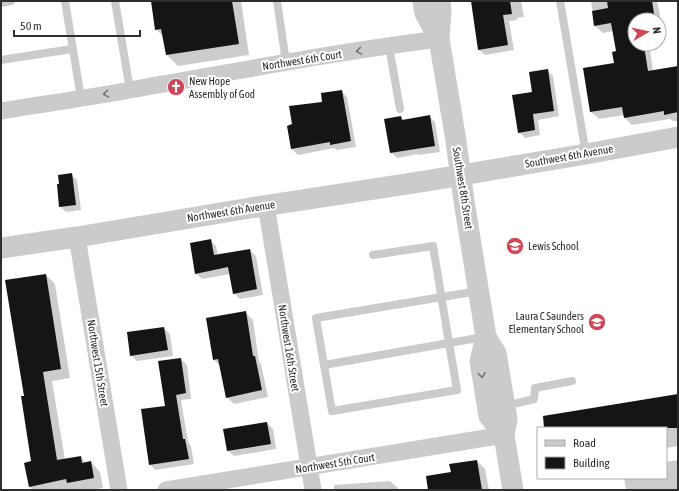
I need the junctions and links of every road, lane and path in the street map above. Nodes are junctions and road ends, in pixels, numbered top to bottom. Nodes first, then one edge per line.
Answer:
1 (11, 1) edge
2 (64, 1) edge
3 (115, 1) edge
4 (277, 1) edge
5 (423, 1) edge
6 (440, 1) edge
7 (560, 1) edge
8 (1, 3) edge
9 (439, 39) junction
10 (389, 46) junction
11 (72, 48) junction
12 (1, 60) edge
13 (286, 62) junction
14 (130, 90) junction
15 (81, 98) junction
16 (400, 108) dead end
17 (1, 111) edge
18 (678, 137) edge
19 (586, 154) junction
20 (460, 174) junction
21 (266, 205) junction
22 (77, 237) junction
23 (1, 248) edge
24 (373, 255) dead end
25 (479, 291) junction
26 (441, 297) junction
27 (486, 337) junction
28 (449, 343) junction
29 (324, 365) junction
30 (572, 381) dead end
31 (504, 406) junction
32 (504, 435) junction
33 (309, 467) junction
34 (119, 490) edge
35 (166, 490) edge
36 (313, 490) edge
37 (513, 490) edge

1 - 8 lane
2 - 11 lane
3 - 14 lane
4 - 13 lane
5 - 9 street, Southwest 8th Street
6 - 9 street, Southwest 8th Street
7 - 19 lane
9 - 10 street, Northwest 6th Court
9 - 20 street, Southwest 8th Street
10 -> 13 street, Northwest 6th Court
10 - 16 lane
11 - 12 lane
11 - 15 lane
13 - 14 street, Northwest 6th Court
14 -> 15 street, Northwest 6th Court
15 - 17 street, Northwest 6th Court
18 - 19 street, Southwest 6th Avenue
19 - 20 street, Southwest 6th Avenue
20 - 21 street, Northwest 6th Avenue
20 - 25 street, Southwest 8th Street
21 - 22 street, Northwest 6th Avenue
21 - 33 street, Northwest 16th Street
22 - 23 street, Northwest 6th Avenue
22 - 34 street, Northwest 15th Street
24 - 26 lane
25 - 26 lane
25 - 27 street, Southwest 8th Street
26 - 28 lane
26 - 29 lane
27 - 28 lane
27 - 31 street, Southwest 8th Street
27 -> 32 street, Southwest 8th Street
28 - 29 lane
28 - 29 lane
30 - 31 lane
31 - 32 street, Southwest 8th Street
32 - 33 street, Northwest 5th Court
32 - 37 street, Southwest 8th Street
33 - 35 street, Northwest 5th Court
33 - 36 street, Northwest 16th Street

